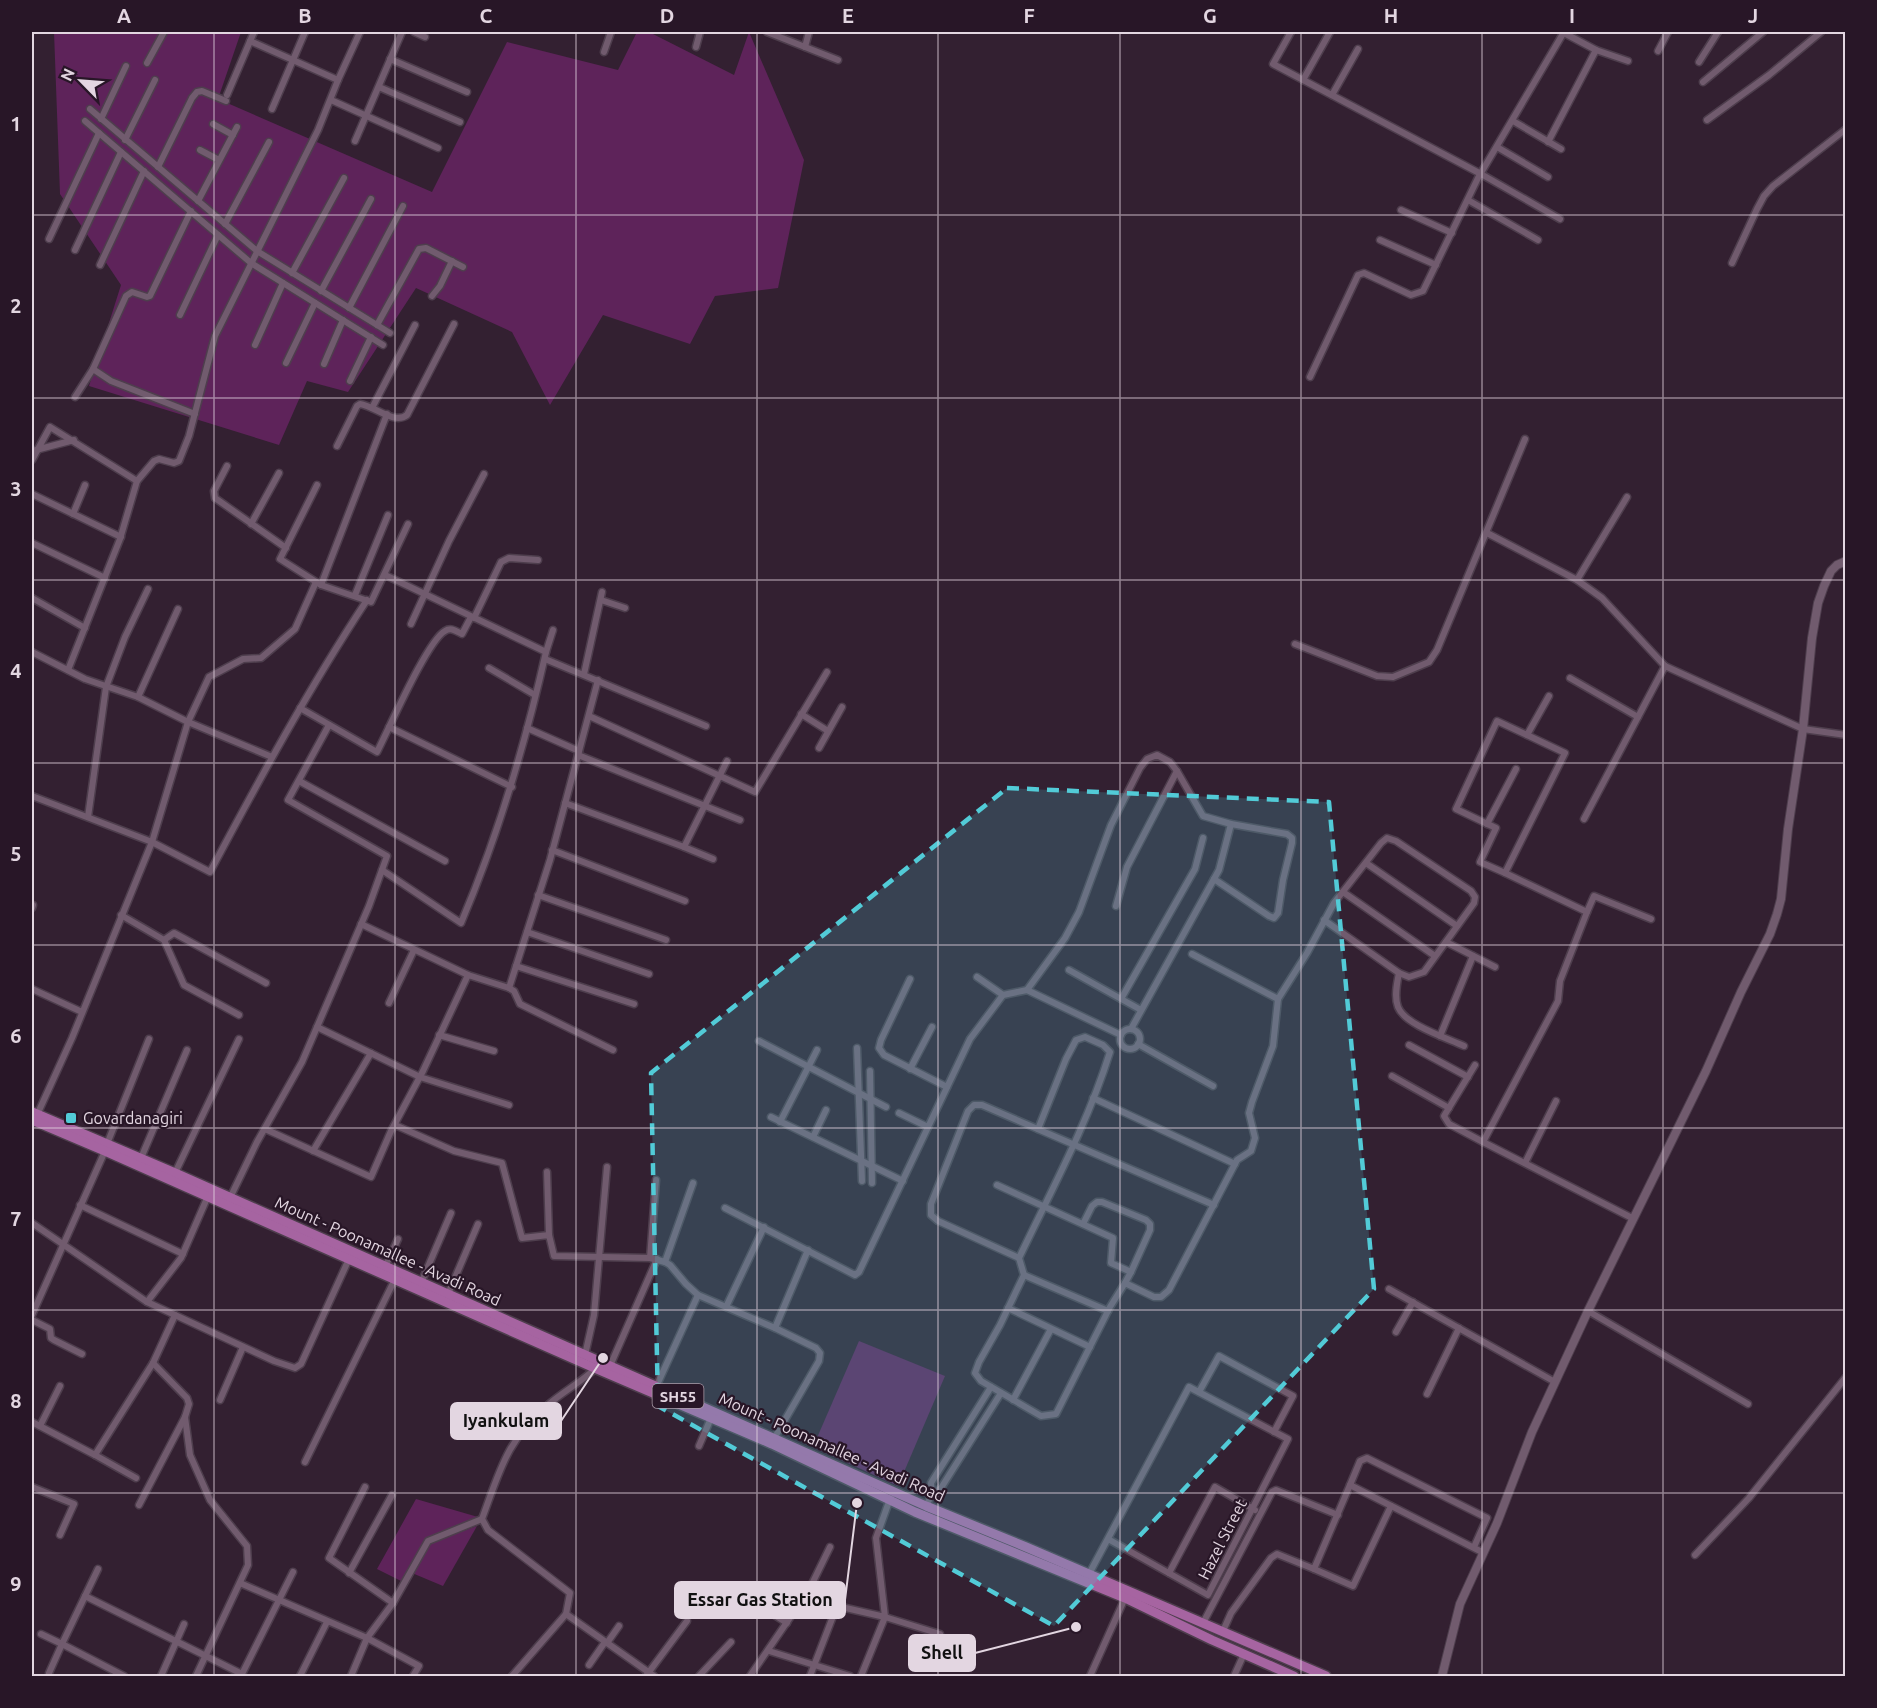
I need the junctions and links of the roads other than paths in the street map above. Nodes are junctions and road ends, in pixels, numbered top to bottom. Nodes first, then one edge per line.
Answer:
1 (164, 32) edge
2 (306, 32) edge
3 (360, 32) edge
4 (402, 32) edge
5 (414, 32) edge
6 (611, 32) edge
7 (700, 32) edge
8 (767, 32) edge
9 (809, 32) edge
10 (1291, 32) edge
11 (1330, 32) edge
12 (1564, 32) edge
13 (1668, 32) edge
14 (1718, 32) edge
15 (1763, 32) edge
16 (1821, 32) edge
17 (251, 35) edge
18 (425, 37) dead end
19 (696, 46) dead end
20 (805, 46) junction
21 (1358, 49) dead end
22 (1596, 50) junction
23 (1658, 51) dead end
24 (604, 52) dead end
25 (390, 59) junction
26 (837, 60) dead end
27 (294, 61) junction
28 (1628, 61) dead end
29 (1699, 62) dead end
30 (147, 63) dead end
31 (126, 66) dead end
32 (155, 80) dead end
33 (338, 80) junction
34 (1303, 80) junction
35 (1703, 82) dead end
36 (379, 87) junction
37 (467, 92) dead end
38 (1332, 95) junction
39 (331, 100) junction
40 (272, 109) dead end
41 (90, 110) dead end
42 (366, 116) junction
43 (101, 119) junction
44 (1707, 120) dead end
45 (85, 121) dead end
46 (1513, 121) junction
47 (460, 122) dead end
48 (213, 124) dead end
49 (237, 127) dead end
50 (1845, 129) edge
51 (99, 133) junction
52 (233, 135) junction
53 (125, 140) junction
54 (355, 141) dead end
55 (269, 142) dead end
56 (1548, 142) junction
57 (1497, 147) junction
58 (438, 148) dead end
59 (1562, 149) dead end
60 (200, 150) dead end
61 (121, 152) junction
62 (219, 160) junction
63 (158, 167) junction
64 (144, 171) junction
65 (1481, 174) junction
66 (1548, 177) dead end
67 (344, 178) dead end
68 (370, 199) dead end
69 (1468, 200) junction
70 (198, 201) junction
71 (403, 206) dead end
72 (207, 208) junction
73 (1401, 210) dead end
74 (191, 211) junction
75 (1560, 219) dead end
76 (201, 220) junction
77 (225, 224) junction
78 (1452, 233) junction
79 (218, 235) junction
80 (50, 239) dead end
81 (1380, 240) dead end
82 (1538, 240) dead end
83 (75, 250) dead end
84 (257, 251) junction
85 (452, 261) junction
86 (251, 263) junction
87 (1732, 264) dead end
88 (100, 265) dead end
89 (1436, 265) junction
90 (463, 267) dead end
91 (292, 273) junction
92 (283, 283) junction
93 (321, 291) junction
94 (432, 296) dead end
95 (315, 303) junction
96 (349, 308) junction
97 (180, 315) dead end
98 (343, 320) junction
99 (454, 324) dead end
100 (377, 325) junction
101 (415, 325) dead end
102 (390, 333) dead end
103 (370, 337) junction
104 (255, 345) dead end
105 (383, 345) dead end
106 (286, 363) dead end
107 (324, 364) dead end
108 (93, 369) junction
109 (1310, 377) dead end
110 (350, 381) dead end
111 (170, 395) dead end
112 (75, 397) dead end
113 (168, 404) junction
114 (372, 408) junction
115 (195, 414) junction
116 (387, 414) junction
117 (74, 440) junction
118 (1525, 440) dead end
119 (337, 446) dead end
120 (36, 450) junction
121 (32, 460) edge
122 (227, 466) dead end
123 (279, 473) dead end
124 (484, 474) dead end
125 (137, 481) junction
126 (317, 484) dead end
127 (86, 485) dead end
128 (32, 494) edge
129 (1627, 497) dead end
130 (73, 514) junction
131 (388, 515) dead end
132 (251, 524) junction
133 (408, 524) dead end
134 (1487, 533) junction
135 (121, 537) junction
136 (32, 543) edge
137 (286, 548) junction
138 (538, 560) dead end
139 (1845, 561) edge
140 (385, 574) junction
141 (105, 578) junction
142 (1577, 580) junction
143 (318, 583) junction
144 (148, 589) dead end
145 (602, 592) dead end
146 (355, 595) junction
147 (425, 595) junction
148 (32, 598) edge
149 (367, 600) junction
150 (601, 600) junction
151 (625, 608) dead end
152 (178, 609) dead end
153 (473, 617) junction
154 (411, 624) dead end
155 (85, 628) junction
156 (553, 630) dead end
157 (1295, 644) dead end
158 (32, 652) edge
159 (545, 656) junction
160 (1665, 666) junction
161 (489, 668) dead end
162 (68, 670) junction
163 (827, 672) dead end
164 (584, 675) junction
165 (1570, 678) dead end
166 (598, 680) junction
167 (106, 687) junction
168 (536, 695) junction
169 (1549, 696) dead end
170 (138, 697) junction
171 (842, 707) dead end
172 (300, 708) junction
173 (801, 714) junction
174 (589, 716) junction
175 (1638, 717) junction
176 (188, 722) junction
177 (329, 724) junction
178 (706, 726) dead end
179 (389, 727) junction
180 (527, 728) junction
181 (1803, 729) junction
182 (828, 731) junction
183 (1527, 735) junction
184 (1845, 735) edge
185 (819, 748) dead end
186 (579, 753) junction
187 (272, 757) junction
188 (727, 761) dead end
189 (1516, 769) dead end
190 (1177, 771) junction
191 (720, 774) junction
192 (299, 781) junction
193 (512, 786) junction
194 (32, 796) edge
195 (565, 803) junction
196 (706, 805) junction
197 (88, 817) junction
198 (1584, 819) dead end
199 (740, 820) dead end
200 (1231, 824) junction
201 (1487, 824) junction
202 (1203, 838) dead end
203 (152, 842) junction
204 (684, 846) junction
205 (552, 850) junction
206 (713, 860) dead end
207 (446, 861) dead end
208 (1366, 863) junction
209 (382, 870) junction
210 (1505, 873) junction
211 (1214, 879) junction
212 (1343, 892) junction
213 (538, 895) junction
214 (685, 901) dead end
215 (1116, 906) dead end
216 (1587, 912) junction
217 (121, 915) junction
218 (1651, 919) dead end
219 (1324, 920) junction
220 (361, 924) junction
221 (1457, 927) junction
222 (527, 932) junction
223 (164, 940) junction
224 (666, 940) dead end
225 (1446, 942) junction
226 (414, 950) junction
227 (1192, 954) dead end
228 (1435, 956) junction
229 (1473, 956) junction
230 (516, 966) junction
231 (1495, 967) dead end
232 (1069, 970) dead end
233 (1399, 973) junction
234 (649, 974) dead end
235 (468, 975) junction
236 (977, 977) dead end
237 (910, 979) dead end
238 (266, 983) dead end
239 (509, 988) junction
240 (32, 990) edge
241 (1027, 990) junction
242 (1003, 995) junction
243 (1121, 999) junction
244 (1278, 999) junction
245 (389, 1003) dead end
246 (634, 1004) dead end
247 (1141, 1010) junction
248 (82, 1012) junction
249 (239, 1015) dead end
250 (317, 1027) junction
251 (932, 1027) dead end
252 (1131, 1029) junction
253 (439, 1035) junction
254 (1121, 1035) junction
255 (1440, 1036) junction
256 (149, 1039) dead end
257 (239, 1039) dead end
258 (759, 1041) dead end
259 (1138, 1044) junction
260 (1409, 1045) dead end
261 (1464, 1046) dead end
262 (857, 1048) dead end
263 (187, 1050) dead end
264 (613, 1050) dead end
265 (817, 1050) dead end
266 (494, 1051) dead end
267 (371, 1053) junction
268 (1475, 1065) dead end
269 (808, 1067) junction
270 (910, 1069) junction
271 (870, 1071) dead end
272 (1392, 1076) dead end
273 (420, 1077) junction
274 (1468, 1077) junction
275 (1213, 1086) dead end
276 (947, 1087) junction
277 (858, 1092) junction
278 (1093, 1098) junction
279 (871, 1099) junction
280 (1556, 1101) dead end
281 (509, 1105) dead end
282 (886, 1107) dead end
283 (1449, 1108) junction
284 (826, 1110) dead end
285 (899, 1113) dead end
286 (34, 1117) edge
287 (771, 1117) dead end
288 (780, 1122) junction
289 (395, 1125) junction
290 (928, 1127) junction
291 (265, 1129) junction
292 (1038, 1129) junction
293 (813, 1137) junction
294 (1483, 1142) junction
295 (1074, 1144) junction
296 (106, 1147) junction
297 (314, 1151) junction
298 (141, 1158) junction
299 (861, 1161) junction
300 (1525, 1163) junction
301 (1235, 1164) junction
302 (872, 1166) junction
303 (607, 1167) dead end
304 (547, 1172) dead end
305 (175, 1173) junction
306 (657, 1180) dead end
307 (862, 1181) dead end
308 (903, 1181) junction
309 (693, 1183) dead end
310 (872, 1183) dead end
311 (997, 1185) dead end
312 (208, 1196) junction
313 (228, 1201) junction
314 (81, 1205) junction
315 (1214, 1205) junction
316 (1044, 1207) junction
317 (725, 1208) dead end
318 (451, 1213) dead end
319 (1632, 1218) junction
320 (32, 1223) edge
321 (478, 1224) dead end
322 (1083, 1224) junction
323 (764, 1227) junction
324 (549, 1235) junction
325 (398, 1239) dead end
326 (63, 1245) junction
327 (808, 1250) junction
328 (183, 1254) junction
329 (601, 1256) junction
330 (654, 1258) junction
331 (1019, 1258) junction
332 (349, 1259) junction
333 (665, 1262) junction
334 (385, 1267) junction
335 (1131, 1272) junction
336 (1024, 1275) junction
337 (395, 1279) junction
338 (421, 1283) junction
339 (1125, 1283) junction
340 (1389, 1289) dead end
341 (448, 1294) junction
342 (698, 1295) junction
343 (147, 1302) junction
344 (1413, 1302) junction
345 (726, 1307) junction
346 (1008, 1308) junction
347 (1108, 1311) junction
348 (1588, 1311) junction
349 (32, 1315) edge
350 (174, 1315) junction
351 (32, 1320) edge
352 (775, 1328) junction
353 (1460, 1328) junction
354 (1052, 1329) junction
355 (1396, 1332) dead end
356 (243, 1347) junction
357 (1089, 1347) junction
358 (82, 1354) dead end
359 (585, 1355) junction
360 (153, 1363) junction
361 (598, 1365) junction
362 (610, 1366) junction
363 (1845, 1377) edge
364 (1555, 1382) junction
365 (60, 1386) dead end
366 (656, 1387) junction
367 (991, 1387) junction
368 (1199, 1392) junction
369 (1001, 1393) junction
370 (1427, 1394) dead end
371 (220, 1400) dead end
372 (1013, 1400) junction
373 (1748, 1404) dead end
374 (186, 1417) junction
375 (711, 1418) junction
376 (32, 1422) edge
377 (40, 1426) junction
378 (1274, 1432) junction
379 (775, 1437) junction
380 (699, 1446) dead end
381 (95, 1455) junction
382 (305, 1462) dead end
383 (136, 1478) dead end
384 (1350, 1485) junction
385 (32, 1487) edge
386 (365, 1487) dead end
387 (933, 1494) junction
388 (392, 1495) dead end
389 (891, 1495) junction
390 (140, 1505) dead end
391 (926, 1506) junction
392 (1391, 1506) junction
393 (1254, 1509) junction
394 (1338, 1515) junction
395 (1487, 1518) junction
396 (482, 1519) junction
397 (1497, 1523) junction
398 (60, 1534) dead end
399 (1108, 1539) junction
400 (830, 1546) dead end
401 (1474, 1547) junction
402 (1482, 1552) junction
403 (1695, 1555) dead end
404 (98, 1569) dead end
405 (1314, 1569) junction
406 (293, 1572) dead end
407 (349, 1573) junction
408 (1169, 1573) junction
409 (1089, 1574) junction
410 (240, 1583) junction
411 (809, 1590) junction
412 (85, 1596) junction
413 (1125, 1598) junction
414 (278, 1600) junction
415 (754, 1602) dead end
416 (393, 1603) junction
417 (837, 1606) junction
418 (566, 1614) junction
419 (885, 1617) junction
420 (687, 1621) dead end
421 (327, 1622) junction
422 (787, 1623) junction
423 (1203, 1623) junction
424 (184, 1624) dead end
425 (619, 1626) dead end
426 (1223, 1631) junction
427 (41, 1634) dead end
428 (940, 1634) dead end
429 (367, 1638) junction
430 (176, 1642) junction
431 (606, 1642) junction
432 (731, 1642) dead end
433 (62, 1644) junction
434 (769, 1651) junction
435 (1245, 1654) junction
436 (205, 1656) junction
437 (589, 1665) dead end
438 (815, 1665) junction
439 (49, 1674) dead end
440 (241, 1675) edge
441 (650, 1675) edge
442 (123, 1677) edge
443 (161, 1677) edge
444 (196, 1677) edge
445 (300, 1677) edge
446 (351, 1677) edge
447 (414, 1677) edge
448 (512, 1677) edge
449 (699, 1677) edge
450 (750, 1677) edge
451 (810, 1677) edge
452 (850, 1677) edge
453 (861, 1677) edge
454 (1090, 1677) edge
455 (1234, 1677) edge
456 (1294, 1677) edge
457 (1326, 1677) edge
458 (1442, 1677) edge

1 - 30 street
2 - 27 street
3 - 33 street
4 - 25 street
5 - 18 street
6 - 24 street
7 - 19 street
8 - 20 street
9 - 20 street
10 - 34 street
11 - 34 street
12 - 22 street
12 - 46 street
13 - 23 street
14 - 29 street
15 - 35 street
16 - 44 street
17 - 27 street
17 - 63 street
20 - 26 street
21 - 38 street
22 - 28 street
22 - 56 street
25 - 36 street
25 - 37 street
27 - 33 street
27 - 40 street
31 - 43 street
32 - 53 street
33 - 39 street
34 - 38 street
36 - 42 street
36 - 47 street
38 - 65 street
39 - 42 street
39 - 84 street
41 - 43 street
42 - 54 street
42 - 58 street
43 - 53 street
45 - 51 street
46 - 56 street
46 - 57 street
48 - 52 street
49 - 52 street
50 - 87 street
51 - 61 street
51 - 80 street
52 - 62 street
53 - 63 street
55 - 77 street
56 - 59 street
57 - 65 street
57 - 66 street
60 - 62 street
61 - 64 street
61 - 83 street
62 - 70 street
63 - 70 street
64 - 74 street
64 - 88 street
65 - 69 street
65 - 75 street
67 - 91 street
68 - 93 street
69 - 78 street
69 - 82 street
70 - 72 street
71 - 96 street
72 - 76 street
72 - 77 street
73 - 78 street
74 - 76 street
74 - 108 street
76 - 79 street
77 - 84 street
78 - 89 street
79 - 86 street
79 - 97 street
81 - 89 street
84 - 86 street
84 - 91 street
85 - 90 street
85 - 94 street
85 - 100 street
86 - 92 street
86 - 115 street
89 - 109 street
91 - 93 street
92 - 95 street
92 - 104 street
93 - 96 street
95 - 98 street
95 - 106 street
96 - 100 street
98 - 103 street
98 - 107 street
99 - 116 street
100 - 102 street
101 - 114 street
103 - 105 street
103 - 110 street
108 - 112 street
108 - 113 street
111 - 113 street
113 - 115 street
114 - 116 street
114 - 119 street
115 - 125 street
116 - 143 street
117 - 120 street
117 - 120 street
117 - 125 street
118 - 134 street
120 - 121 street
122 - 132 street
123 - 132 street
124 - 147 street
125 - 135 street
126 - 137 street
127 - 130 street
128 - 130 street
129 - 142 street
130 - 135 street
131 - 146 street
132 - 137 street
133 - 140 street
134 - 142 street
134 - 157 street
135 - 141 street
136 - 141 street
137 - 143 street
138 - 153 street
139 - 181 street
140 - 147 street
140 - 149 street
141 - 155 street
142 - 160 street
143 - 146 street
143 - 176 street
144 - 167 street
145 - 150 street
146 - 149 street
147 - 153 street
147 - 154 street
148 - 155 street
149 - 172 street
150 - 151 street
150 - 164 street
152 - 170 street
153 - 159 street
153 - 179 street
155 - 162 street
156 - 159 street
158 - 162 street
159 - 164 street
159 - 168 street
160 - 175 street
160 - 181 street
161 - 168 street
162 - 167 street
163 - 173 street
164 - 166 street
165 - 175 street
166 - 174 street
166 - 178 street
167 - 170 street
167 - 197 street
168 - 180 street
169 - 183 street
170 - 176 street
171 - 182 street
172 - 177 street
172 - 187 street
173 - 182 street
173 - 191 street
174 - 186 street
174 - 191 street
175 - 198 street
176 - 187 street
176 - 203 street
177 - 179 street
177 - 192 street
179 - 193 street
180 - 186 street
180 - 193 street
181 - 184 street
181 - 319 street
182 - 185 street
183 - 201 street
183 - 210 street
186 - 195 street
186 - 196 street
187 - 203 street
188 - 191 street
189 - 201 street
190 - 200 street
190 - 215 street
190 - 241 street
191 - 196 street
192 - 207 street
192 - 209 street
193 - 209 street
194 - 197 street
195 - 204 street
195 - 205 street
196 - 199 street
196 - 204 street
197 - 203 street
200 - 211 street
200 - 211 street
201 - 210 street
202 - 243 street
203 - 217 street
204 - 206 street
205 - 213 street
205 - 214 street
208 - 212 street
208 - 221 street
208 - 221 street
209 - 220 street
210 - 216 street
211 - 247 street
212 - 219 street
212 - 228 street
213 - 222 street
213 - 224 street
216 - 218 street
216 - 294 street
217 - 223 street
217 - 248 street
219 - 233 street
219 - 244 street
220 - 226 street
220 - 250 street
221 - 225 street
222 - 230 street
222 - 234 street
223 - 238 street
223 - 249 street
225 - 228 street
225 - 229 street
226 - 235 street
226 - 245 street
227 - 244 street
228 - 233 street
229 - 231 street
229 - 255 street
230 - 239 street
230 - 246 street
232 - 243 street
233 - 255 street
235 - 239 street
235 - 253 street
236 - 242 street
237 - 270 street
239 - 264 street
240 - 248 street
241 - 242 street
241 - 254 street
242 - 276 street
243 - 247 street
244 - 301 street
247 - 252 street
248 - 286 street
250 - 267 street
250 - 291 street
251 - 270 street
252 - 254 street
252 - 259 street
253 - 266 street
253 - 273 street
254 - 259 street
255 - 261 street
256 - 296 street
257 - 305 street
258 - 269 street
259 - 275 street
260 - 274 street
262 - 277 street
263 - 298 street
265 - 269 street
267 - 273 street
267 - 297 street
268 - 274 street
269 - 277 street
269 - 288 street
270 - 276 street
271 - 279 street
272 - 283 street
273 - 281 street
273 - 289 street
274 - 283 street
276 - 290 street
277 - 279 street
277 - 299 street
278 - 292 street
278 - 295 street
278 - 301 street
279 - 282 street
279 - 302 street
280 - 300 street
283 - 294 street
284 - 293 street
285 - 290 street
286 - 296 main road, Mount - Poonamallee - Avadi Road / SH55
287 - 288 street
288 - 293 street
289 - 297 street
289 - 324 street
290 - 308 street
291 - 297 street
291 - 313 street
292 - 295 street
292 - 331 street
293 - 299 street
294 - 300 street
295 - 315 street
295 - 316 street
296 - 298 main road, Mount - Poonamallee - Avadi Road / SH55
296 - 312 main road, Mount - Poonamallee - Avadi Road / SH55
296 - 314 street
298 - 305 main road, Mount - Poonamallee - Avadi Road / SH55
299 - 302 street
299 - 307 street
300 - 319 street
301 - 315 street
302 - 308 street
302 - 310 street
303 - 329 street
304 - 324 street
305 - 313 main road, Mount - Poonamallee - Avadi Road / SH55
306 - 330 street
308 - 327 street
309 - 333 street
311 - 316 street
312 - 313 main road, Mount - Poonamallee - Avadi Road / SH55
312 - 328 street
313 - 332 main road, Mount - Poonamallee - Avadi Road / SH55
313 - 334 main road, Mount - Poonamallee - Avadi Road / SH55
314 - 326 street
314 - 328 street
315 - 339 street
316 - 322 street
316 - 331 street
317 - 323 street
318 - 338 street
319 - 348 street
320 - 326 street
321 - 341 street
322 - 335 street
322 - 335 street
323 - 327 street
323 - 345 street
324 - 329 street
325 - 334 street
326 - 343 street
326 - 349 street
327 - 352 street
328 - 343 street
329 - 330 street
329 - 359 street
330 - 333 street
330 - 362 street
331 - 336 street
332 - 337 main road, Mount - Poonamallee - Avadi Road / SH55
332 - 356 street
333 - 342 street
334 - 338 main road, Mount - Poonamallee - Avadi Road / SH55
335 - 339 street
336 - 346 street
336 - 347 street
337 - 361 main road, Mount - Poonamallee - Avadi Road / SH55
337 - 382 street
338 - 341 main road, Mount - Poonamallee - Avadi Road / SH55
339 - 347 street
340 - 344 street
341 - 359 main road, Mount - Poonamallee - Avadi Road / SH55
342 - 345 street
342 - 366 street
343 - 350 street
344 - 353 street
344 - 355 street
345 - 352 street
346 - 354 street
346 - 367 street
347 - 357 street
348 - 364 street
348 - 373 street
350 - 356 street
350 - 360 street
351 - 358 street
352 - 379 street
353 - 364 street
353 - 370 street
354 - 357 street
354 - 372 street
356 - 371 street
357 - 372 street
359 - 361 main road, Mount - Poonamallee - Avadi Road / SH55
360 - 374 street
360 - 381 street
361 - 362 main road, Mount - Poonamallee - Avadi Road / SH55
361 - 375 main road, Mount - Poonamallee - Avadi Road / SH55
361 - 396 street
362 - 366 main road, Mount - Poonamallee - Avadi Road / SH55
363 - 403 street
364 - 397 street
365 - 377 street
366 - 379 main road, Mount - Poonamallee - Avadi Road / SH55
367 - 369 street
367 - 387 street
368 - 378 street
368 - 378 street
368 - 399 street
369 - 372 street
369 - 387 street
374 - 390 street
374 - 410 street
375 - 380 street
375 - 389 main road, Mount - Poonamallee - Avadi Road / SH55
376 - 377 street
377 - 381 street
378 - 393 street, Hazel Street
379 - 389 main road, Mount - Poonamallee - Avadi Road / SH55
381 - 383 street
384 - 392 street
384 - 394 street
384 - 395 street
385 - 398 street
386 - 407 street
387 - 391 street
388 - 407 street
389 - 391 main road, Mount - Poonamallee - Avadi Road / SH55
389 - 413 main road, Mount - Poonamallee - Avadi Road / SH55
389 - 419 street
391 - 409 main road, Mount - Poonamallee - Avadi Road / SH55
392 - 401 street
392 - 405 street
393 - 408 street
393 - 408 street, Hazel Street
394 - 405 street
394 - 423 street
395 - 397 street
395 - 401 street
396 - 416 street
396 - 418 street
397 - 402 street
399 - 408 street, Hazel Street
399 - 409 street
400 - 411 street
401 - 402 street
402 - 458 street
404 - 412 street
405 - 426 street
406 - 414 street
407 - 416 street
409 - 423 main road, Mount - Poonamallee - Avadi Road / SH55
410 - 414 street
410 - 436 street
411 - 417 street
411 - 422 street
412 - 430 street
412 - 433 street
413 - 435 main road, Mount - Poonamallee - Avadi Road / SH55
413 - 454 street
414 - 421 street
414 - 440 street
415 - 422 street
416 - 429 street
417 - 419 street
417 - 438 street
418 - 431 street
418 - 448 street
419 - 428 street
419 - 453 street
420 - 441 street
421 - 429 street
421 - 445 street
422 - 434 street
423 - 426 main road, Mount - Poonamallee - Avadi Road / SH55
424 - 430 street
425 - 431 street
426 - 457 main road, Mount - Poonamallee - Avadi Road / SH55
427 - 433 street
429 - 446 street
429 - 447 street
430 - 436 street
430 - 443 street
431 - 437 street
431 - 441 street
432 - 449 street
433 - 439 street
433 - 442 street
434 - 438 street
434 - 450 street
435 - 455 street
435 - 456 main road, Mount - Poonamallee - Avadi Road / SH55
436 - 440 street
436 - 444 street
438 - 451 street
438 - 452 street

